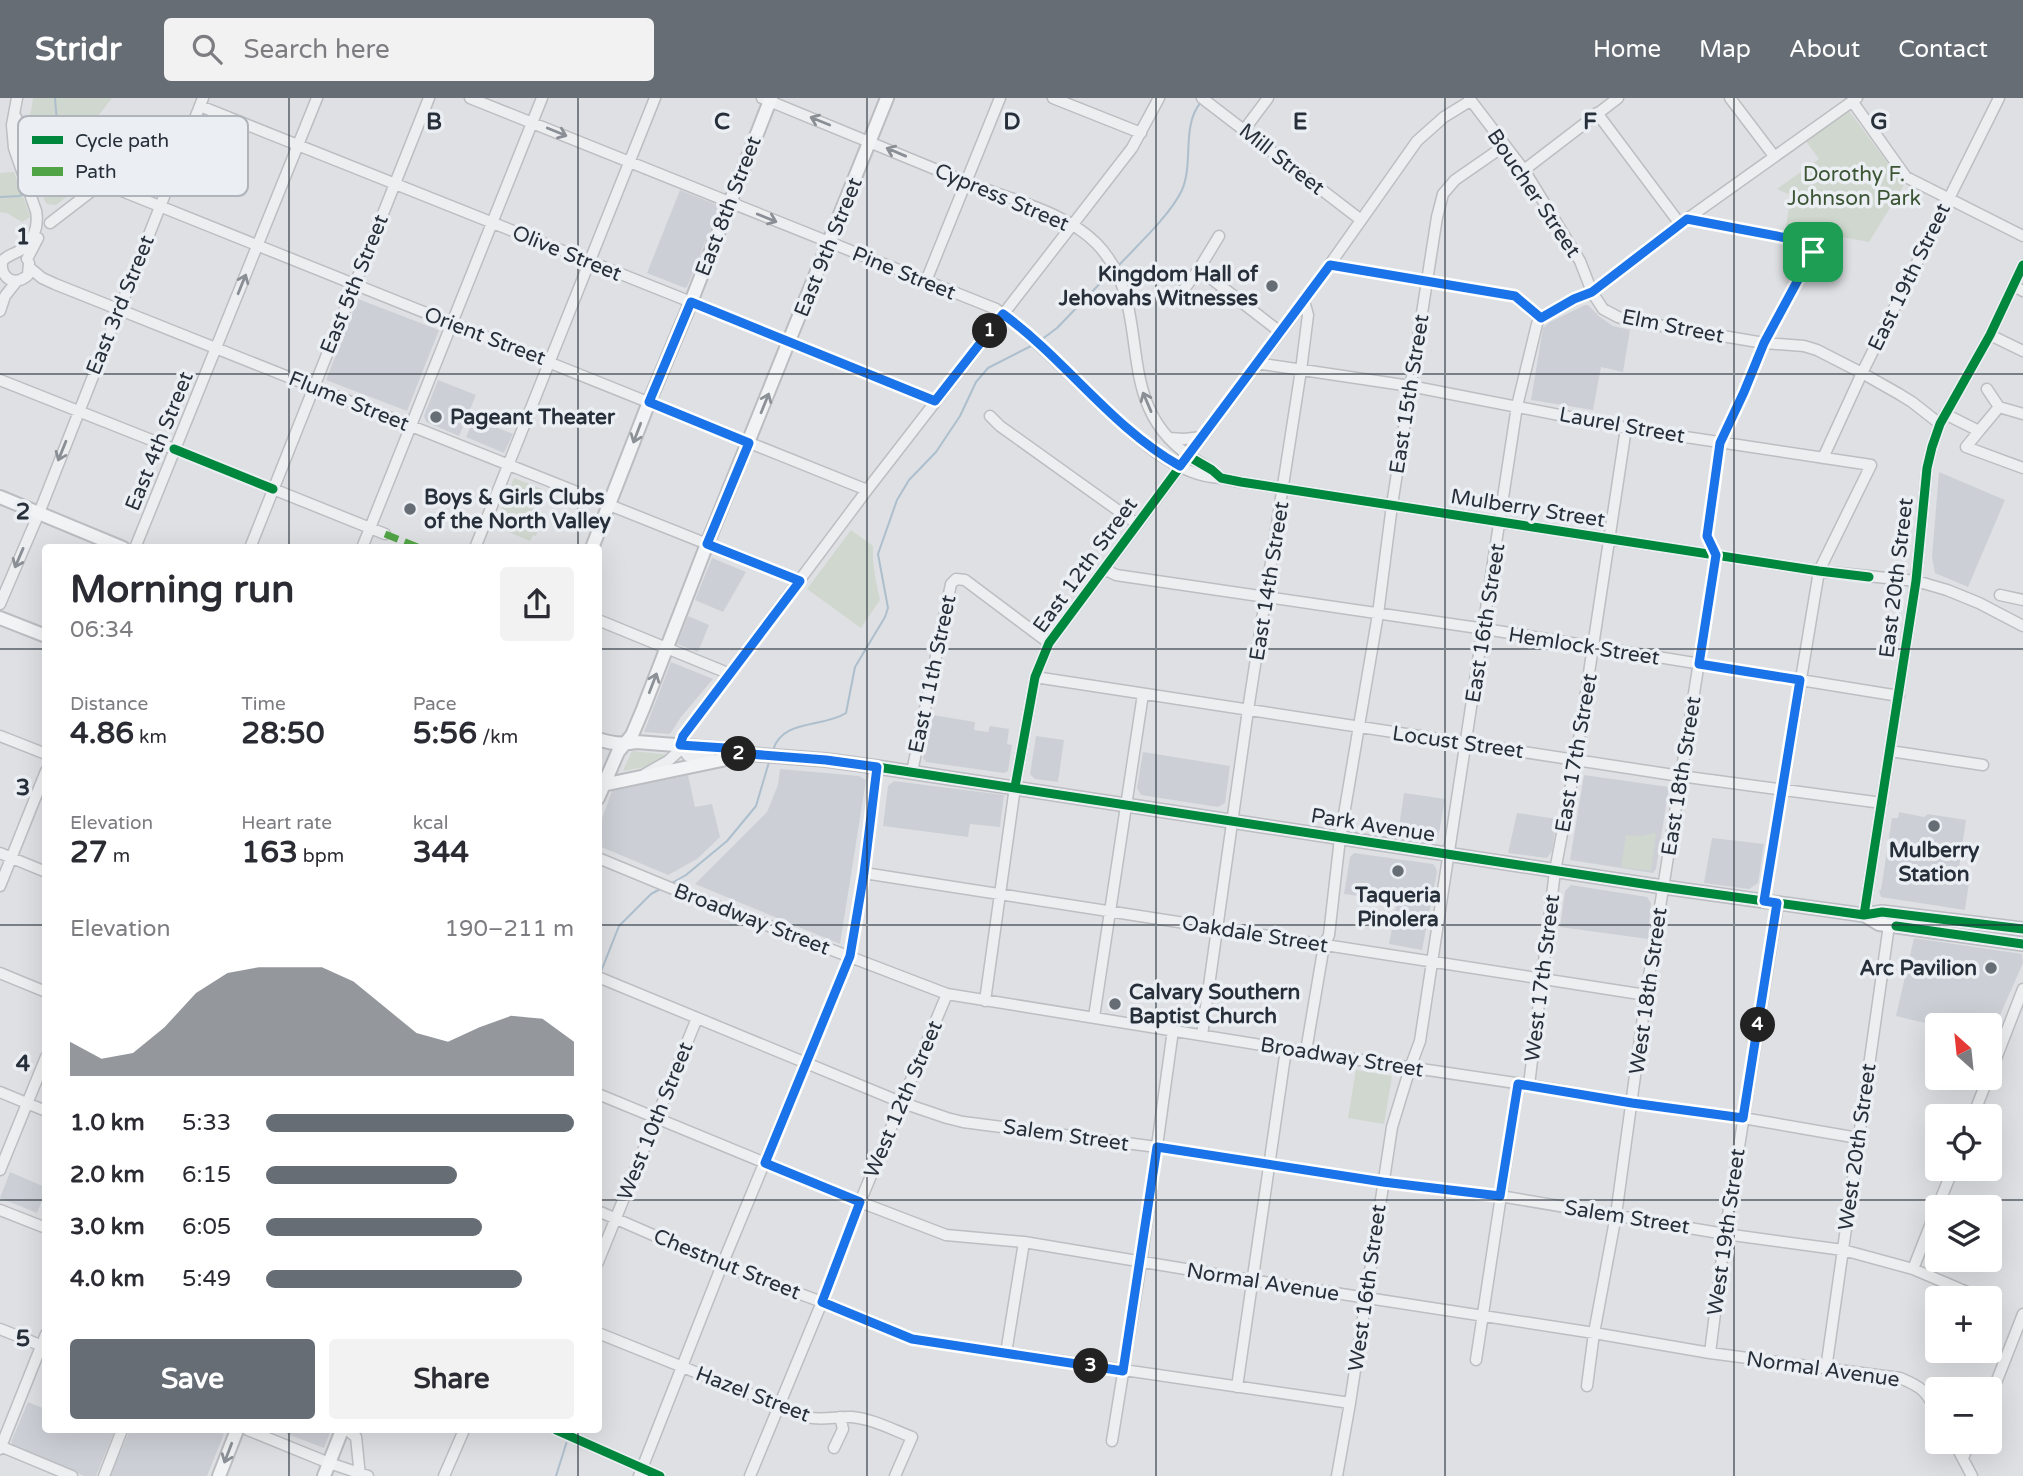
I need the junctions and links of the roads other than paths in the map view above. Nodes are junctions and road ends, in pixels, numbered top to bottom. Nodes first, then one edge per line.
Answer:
1 (17, 98) edge
2 (317, 98) edge
3 (429, 98) edge
4 (470, 98) edge
5 (542, 98) edge
6 (655, 98) edge
7 (887, 98) edge
8 (1000, 98) edge
9 (1053, 98) edge
10 (1159, 98) edge
11 (1268, 98) edge
12 (1618, 98) edge
13 (1730, 98) edge
14 (1999, 98) edge
15 (767, 99) edge
16 (1206, 100) edge
17 (1469, 100) edge
18 (1854, 100) edge
19 (201, 102) edge
20 (1597, 113) junction
21 (233, 116) edge
22 (533, 122) junction
23 (248, 123) edge
24 (1244, 130) junction
25 (1141, 133) junction
26 (870, 141) junction
27 (298, 145) junction
28 (1504, 146) junction
29 (1774, 156) junction
30 (18, 158) edge
31 (631, 161) junction
32 (1524, 170) junction
33 (965, 182) junction
34 (393, 184) junction
35 (34, 196) edge
36 (85, 196) edge
37 (136, 196) edge
38 (164, 196) edge
39 (1948, 198) junction
40 (36, 202) junction
41 (729, 202) junction
42 (160, 205) junction
43 (1361, 220) junction
44 (1684, 222) junction
45 (50, 223) dead end
46 (493, 223) junction
47 (1072, 224) junction
48 (1219, 236) dead end
49 (2023, 236) edge
50 (830, 244) junction
51 (257, 245) junction
52 (17, 253) junction
53 (1, 262) edge
54 (590, 262) junction
55 (29, 264) junction
56 (1330, 265) junction
57 (2023, 265) edge
58 (1199, 269) junction
59 (19, 281) junction
60 (926, 281) junction
61 (1427, 281) junction
62 (55, 284) junction
63 (354, 285) junction
64 (2018, 288) edge
65 (1592, 292) junction
66 (1176, 300) dead end
67 (1304, 301) junction
68 (691, 302) junction
69 (120, 309) junction
70 (0, 311) edge
71 (1003, 314) junction
72 (1541, 318) junction
73 (453, 324) junction
74 (1280, 332) junction
75 (1990, 335) junction
76 (789, 341) junction
77 (1764, 343) junction
78 (216, 347) junction
79 (2023, 351) edge
80 (551, 362) junction
81 (1256, 363) junction
82 (1301, 370) junction
83 (1862, 373) junction
84 (0, 380) edge
85 (1410, 386) junction
86 (314, 387) junction
87 (1987, 389) dead end
88 (935, 401) junction
89 (649, 402) junction
90 (1517, 406) junction
91 (1999, 407) junction
92 (78, 411) junction
93 (1945, 414) junction
94 (2023, 414) edge
95 (990, 416) dead end
96 (1940, 424) junction
97 (411, 426) junction
98 (1626, 428) junction
99 (1979, 431) junction
100 (1202, 437) junction
101 (1169, 438) junction
102 (749, 443) junction
103 (1720, 443) junction
104 (174, 449) junction
105 (1188, 456) junction
106 (1823, 458) junction
107 (509, 465) junction
108 (1180, 466) junction
109 (2023, 468) edge
110 (1221, 478) junction
111 (1284, 488) junction
112 (273, 489) junction
113 (867, 490) junction
114 (0, 497) edge
115 (609, 505) junction
116 (1392, 505) junction
117 (38, 513) junction
118 (1501, 522) junction
119 (1137, 524) junction
120 (371, 528) junction
121 (385, 534) dead end
122 (1610, 538) junction
123 (113, 544) edge
124 (137, 544) edge
125 (252, 544) edge
126 (364, 544) edge
127 (477, 544) edge
128 (594, 544) edge
129 (707, 544) junction
130 (1716, 555) junction
131 (1104, 569) junction
132 (1819, 571) junction
133 (800, 581) junction
134 (1916, 582) junction
135 (2000, 595) dead end
136 (1266, 598) junction
137 (2023, 600) edge
138 (0, 604) edge
139 (1378, 614) junction
140 (0, 618) edge
141 (602, 622) edge
142 (2023, 626) edge
143 (1485, 629) junction
144 (42, 634) edge
145 (1049, 643) junction
146 (1594, 646) junction
147 (667, 647) junction
148 (1699, 664) junction
149 (730, 674) junction
150 (1035, 677) junction
151 (1800, 680) junction
152 (1143, 694) junction
153 (1899, 696) junction
154 (1248, 710) junction
155 (1358, 727) junction
156 (0, 736) edge
157 (602, 741) edge
158 (1466, 743) junction
159 (625, 745) junction
160 (680, 745) junction
161 (1890, 751) junction
162 (42, 752) edge
163 (737, 753) junction
164 (1576, 759) junction
165 (722, 760) junction
166 (1983, 765) dead end
167 (877, 767) junction
168 (912, 772) junction
169 (1680, 776) junction
170 (638, 778) junction
171 (42, 781) edge
172 (602, 783) edge
173 (602, 785) edge
174 (1015, 788) junction
175 (1783, 791) junction
176 (1882, 803) junction
177 (1127, 804) junction
178 (1233, 821) junction
179 (1340, 838) junction
180 (0, 853) edge
181 (1448, 855) junction
182 (11, 858) junction
183 (602, 860) edge
184 (42, 870) edge
185 (1555, 871) junction
186 (864, 873) junction
187 (0, 886) edge
188 (1663, 887) junction
189 (1001, 893) junction
190 (1771, 902) junction
191 (1111, 912) junction
192 (1864, 915) junction
193 (1889, 925) junction
194 (1218, 928) junction
195 (2023, 929) edge
196 (2023, 944) edge
197 (1324, 945) junction
198 (850, 956) junction
199 (1433, 963) junction
200 (0, 973) edge
201 (602, 978) edge
202 (1544, 978) junction
203 (2023, 989) edge
204 (42, 990) edge
205 (947, 994) junction
206 (1646, 995) junction
207 (985, 1000) junction
208 (1094, 1017) junction
209 (697, 1018) junction
210 (1173, 1030) junction
211 (1202, 1035) junction
212 (2002, 1043) edge
213 (1286, 1049) junction
214 (1306, 1051) junction
215 (805, 1062) junction
216 (42, 1067) edge
217 (1410, 1068) junction
218 (1518, 1084) junction
219 (1530, 1085) junction
220 (0, 1092) edge
221 (602, 1096) edge
222 (27, 1103) junction
223 (903, 1103) junction
224 (1632, 1103) junction
225 (42, 1109) edge
226 (657, 1117) junction
227 (1743, 1118) junction
228 (1858, 1138) junction
229 (1157, 1147) junction
230 (765, 1163) junction
231 (1269, 1164) junction
232 (0, 1170) edge
233 (1383, 1182) junction
234 (1500, 1196) junction
235 (860, 1202) junction
236 (0, 1210) edge
237 (602, 1213) edge
238 (1616, 1215) junction
239 (616, 1218) junction
240 (42, 1226) edge
241 (1725, 1234) junction
242 (1925, 1238) edge
243 (1024, 1242) junction
244 (1843, 1250) junction
245 (602, 1252) edge
246 (1141, 1262) junction
247 (722, 1265) junction
248 (1913, 1269) junction
249 (1251, 1280) junction
250 (1952, 1286) edge
251 (1365, 1298) junction
252 (822, 1302) junction
253 (2023, 1314) edge
254 (1483, 1316) junction
255 (0, 1329) edge
256 (1594, 1333) junction
257 (602, 1335) edge
258 (42, 1347) edge
259 (42, 1349) edge
260 (1006, 1353) junction
261 (1710, 1353) junction
262 (1476, 1360) dead end
263 (681, 1366) junction
264 (1826, 1369) junction
265 (1123, 1371) junction
266 (1998, 1377) edge
267 (1587, 1386) dead end
268 (1237, 1387) junction
269 (1925, 1392) edge
270 (1350, 1404) junction
271 (779, 1405) junction
272 (840, 1418) junction
273 (121, 1433) edge
274 (235, 1433) edge
275 (255, 1433) edge
276 (344, 1433) edge
277 (350, 1433) edge
278 (463, 1433) edge
279 (563, 1433) edge
280 (1112, 1441) dead end
281 (0, 1447) edge
282 (834, 1448) dead end
283 (1961, 1454) edge
284 (1965, 1454) edge
285 (1963, 1458) junction
286 (329, 1463) junction
287 (641, 1472) edge
288 (72, 1476) edge
289 (104, 1476) edge
290 (219, 1476) edge
291 (324, 1476) edge
292 (362, 1476) edge
293 (443, 1476) edge
294 (660, 1476) edge
295 (750, 1476) edge
296 (895, 1476) edge
297 (1337, 1476) edge
298 (1972, 1476) edge

1 - 30 street
2 - 27 street, East 4th Street
3 - 34 street, East 5th Street
4 - 22 street, Pine Street
5 - 22 street
6 - 31 street
7 - 26 main road, East 9th Street
8 - 33 street
9 - 25 street
10 - 25 street
11 - 24 street
12 - 20 street
13 - 29 street
14 - 39 street, East 19th Street
26 -> 15 street, Cypress Street
15 - 41 main road, East 8th Street
16 - 24 street, Mill Street
17 - 28 street, Boucher Street
17 - 43 street, East 12th Street
18 - 29 street
18 - 39 street
19 - 21 street, Olive Street
20 - 32 street
20 - 44 street
22 -> 31 street, Pine Street
22 - 46 street
23 - 27 street, Olive Street
24 - 43 street, Mill Street
25 - 47 street
33 -> 26 street, Cypress Street
26 - 50 main road, East 9th Street
27 - 34 street, Olive Street
27 - 51 street, East 4th Street
28 - 32 street, Boucher Street
28 - 61 street, East 15th Street
29 - 44 street
31 - 41 street, Pine Street
31 - 54 street
32 - 65 street, Boucher Street
33 - 47 street, Cypress Street
33 - 60 street
34 - 46 street, Olive Street
34 - 63 street, East 5th Street
35 - 40 street
36 - 45 street, Orient Street
37 - 42 street, Orient Street
38 - 42 street, East 3rd Street
39 - 49 street
39 - 83 street, East 19th Street
40 - 52 street
40 - 55 street
41 -> 50 street, Pine Street
41 - 68 main road, East 8th Street
42 - 51 street, Orient Street
42 - 69 street, East 3rd Street
43 - 56 street, East 12th Street
44 - 65 street
44 - 77 street, East 18th Street
46 - 54 street, Olive Street
46 - 73 street
47 - 71 street
101 -> 47 street, Cypress Street
48 - 58 street
50 - 60 street, Pine Street
50 - 76 main road, East 9th Street
51 - 63 street, Orient Street
78 -> 51 street, East 4th Street
52 - 53 street
52 - 55 street
53 - 59 street
54 - 68 street, Olive Street
54 - 80 street
55 - 59 street
55 - 62 street, Flume Street
56 - 61 street
56 - 67 street, East 12th Street
57 - 64 street, East 20th Street
58 - 66 street
58 - 74 street
59 - 62 street, Flume Street
59 - 70 street
60 - 71 street, Pine Street
61 - 72 street
61 - 85 street, East 15th Street
62 - 69 street, Flume Street
63 - 73 street, Orient Street
63 - 86 street, East 5th Street
64 - 75 street, East 20th Street
65 - 72 street
65 - 77 street, Elm Street
67 - 74 street, East 12th Street
67 - 82 street, East 14th Street
68 - 76 street, Olive Street
68 - 89 main road, East 8th Street
69 - 78 street, Flume Street
69 - 92 street, East 3rd Street
71 - 88 street
71 - 108 street, Pine Street
72 - 90 street, East 16th Street
73 - 80 street, Orient Street
73 - 97 street
74 - 81 street, East 12th Street
75 - 79 street
75 - 93 street, East 20th Street
76 - 88 street, Olive Street
102 -> 76 main road, East 9th Street
77 - 83 street
77 - 103 street, East 18th Street
78 - 86 street, Flume Street
78 - 104 street, East 4th Street
80 - 89 street, Orient Street
80 - 107 street
81 - 82 street, Laurel Street
81 - 100 street, East 12th Street
82 - 85 street, Laurel Street
82 - 111 street, East 14th Street
83 - 96 street
83 - 106 street, East 19th Street
84 - 92 street
85 - 90 street, Laurel Street
85 - 116 street, East 15th Street
86 - 97 street, Flume Street
86 - 112 street, East 5th Street
87 - 91 street
88 - 113 street
89 - 102 street, Orient Street
89 -> 115 main road, East 8th Street
90 - 98 street, Laurel Street
90 - 118 street, East 16th Street
91 - 94 street
91 - 99 street
92 - 104 street
92 -> 117 street, East 3rd Street
93 - 96 street, East 20th Street
93 - 99 street
95 - 119 street
96 - 134 street, East 20th Street
97 - 107 street, Flume Street
97 - 120 street
98 - 103 street, Laurel Street
98 - 122 street, East 17th Street
99 - 109 street
100 - 101 street
100 - 105 street, East 12th Street
101 - 105 street, Cypress Street
102 - 113 street, Orient Street
102 - 129 main road, East 9th Street
103 - 106 street, Laurel Street
103 - 130 street, East 18th Street
104 - 124 street, East 4th Street
105 - 108 street, East 12th Street
105 - 110 street, Mulberry Street
106 - 132 street, Laurel Street
107 - 115 street, Flume Street
107 - 127 street
108 - 110 street, Pine Street
108 - 119 street, East 12th Street
110 - 111 street, Mulberry Street
111 - 116 street, Mulberry Street
111 - 136 street, East 14th Street
112 - 120 street
112 - 125 street, East 5th Street
113 - 133 street
114 - 117 main road
115 - 128 main road, East 8th Street
115 - 129 street, Flume Street
116 - 118 street, Mulberry Street
116 - 139 street, East 15th Street
117 - 123 main road
117 -> 138 street, East 3rd Street
118 - 122 street, Mulberry Street
118 - 143 street, East 16th Street
119 - 131 street, East 12th Street
120 - 121 street
120 - 126 street
122 - 130 street, Mulberry Street
122 - 146 street, East 17th Street
129 - 133 street, Flume Street
129 - 147 main road, East 9th Street
130 - 132 street, Mulberry Street
130 - 148 street, East 18th Street
131 - 136 street, Hemlock Street
131 - 145 street, East 12th Street
132 - 134 street, Mulberry Street
132 - 151 street
133 - 149 street
134 - 142 street, Mulberry Street
134 - 153 street, East 20th Street
135 - 137 street
136 - 139 street, Hemlock Street
136 - 154 street, East 14th Street
139 - 143 street, Hemlock Street
139 - 155 street, East 15th Street
140 - 144 main road
141 - 147 street
143 - 146 street, Hemlock Street
143 - 158 street, East 16th Street
145 - 150 street, East 12th Street
145 - 168 street, East 11th Street
146 - 148 street, Hemlock Street
146 - 164 street, East 17th Street
147 - 149 street
159 -> 147 main road, East 9th Street
148 - 151 street, Hemlock Street
148 - 169 street, East 18th Street
149 - 160 street
150 - 152 street, Locust Street
150 - 174 street, East 12th Street
151 - 153 street, Hemlock Street
151 - 175 street
152 - 154 street, Locust Street
152 - 177 street
153 - 161 street, East 20th Street
154 - 155 street, Locust Street
154 - 178 street, East 14th Street
155 - 158 street, Locust Street
155 - 179 street, East 15th Street
156 - 162 street
157 - 159 main road, Park Avenue
158 - 164 street, Locust Street
158 - 181 street, East 16th Street
159 - 160 main road, Park Avenue
159 - 172 main road, East 9th Street
160 - 163 main road, Park Avenue
160 - 165 street
160 - 170 street
161 - 166 street
161 - 176 street, East 20th Street
163 - 165 main road
163 - 167 main road, Park Avenue
164 - 169 street, Locust Street
164 - 185 street, East 17th Street
165 - 170 main road
167 - 168 main road, Park Avenue
167 - 186 street
168 - 174 main road, Park Avenue
169 - 175 street, Locust Street
169 - 188 street, East 18th Street
170 - 173 main road
171 - 182 street
174 - 177 main road, Park Avenue
174 - 189 street
175 - 176 street, Locust Street
175 - 190 street
176 - 192 street, East 20th Street
177 - 178 main road, Park Avenue
177 - 191 street
178 - 179 main road, Park Avenue
178 - 194 street, East 14th Street
179 - 181 main road, Park Avenue
179 - 197 street, East 15th Street
180 - 182 street
181 - 185 main road, Park Avenue
181 - 199 street, West 16th Street
182 - 184 street
182 - 187 street
183 - 198 street, Broadway Street
185 - 188 main road, Park Avenue
185 - 202 street, West 17th Street
186 - 189 street, Oakdale Street
186 - 198 street
188 - 190 main road, Park Avenue
188 - 206 street, West 18th Street
189 - 191 street, Oakdale Street
189 - 207 street
190 - 192 main road, Park Avenue
190 - 227 street, West 19th Street
191 - 194 street, Oakdale Street
191 - 208 street
192 - 193 main road, Park Avenue
192 - 195 main road, Park Avenue
193 - 196 main road, Park Avenue
193 - 228 street, West 20th Street
194 - 197 street, Oakdale Street
194 - 211 street, East 14th Street
197 - 199 street, Oakdale Street
197 - 214 street, East 15th Street
198 - 205 street, Broadway Street
198 - 215 street
199 - 202 street, Oakdale Street
199 - 217 street, West 16th Street
200 - 204 street
201 - 209 street, Salem Street
202 - 206 street, Oakdale Street
202 - 219 street, West 17th Street
203 - 212 street
205 - 207 street, Broadway Street
205 - 223 street, West 12th Street
206 - 224 street, West 18th Street
207 - 208 street, Broadway Street
208 - 210 street, Broadway Street
209 - 215 street, Salem Street
209 - 226 street, West 10th Street
210 - 211 street, Broadway Street
210 - 229 street
211 - 213 street, Broadway Street
213 - 214 street, Broadway Street
213 - 231 street
214 - 217 street, Broadway Street
215 - 223 street, Salem Street
215 - 230 street
216 - 222 street
217 - 218 street, Broadway Street
217 - 233 street, West 16th Street
218 - 219 street, Broadway Street
218 - 234 street, West 17th Street
219 - 224 street, Broadway Street
220 - 222 street
221 - 226 street, Normal Avenue
222 - 225 street
222 - 232 street
223 - 229 street, Salem Street
223 - 235 street, West 12th Street
224 - 227 street, Broadway Street
224 - 238 street, West 18th Street
226 - 230 street, Normal Avenue
226 - 239 street, West 10th Street
227 - 228 street, Broadway Street
227 - 241 street, West 19th Street
228 - 244 street, West 20th Street
229 - 231 street, Salem Street
229 - 246 street
230 - 235 street, Normal Avenue
230 - 247 street
231 - 233 street, Salem Street
231 - 249 street
233 - 234 street, Salem Street
233 - 251 street, West 16th Street
234 - 238 street, Salem Street
234 - 254 street, West 17th Street
235 - 243 street, Normal Avenue
235 - 252 street, West 12th Street
236 - 240 street
237 - 239 street, Chestnut Street
238 - 241 street, Salem Street
238 - 256 street, West 18th Street
239 - 245 street, West 10th Street
239 - 247 street, Chestnut Street
241 - 244 street, Salem Street
241 - 261 street, West 19th Street
242 - 248 street
243 - 246 street, Normal Avenue
243 - 260 street
244 - 248 street, Salem Street
244 - 264 street, West 20th Street
246 - 249 street, Normal Avenue
246 - 265 street
247 - 252 street, Chestnut Street
247 - 263 street
248 - 250 street, Salem Street
249 - 251 street, Normal Avenue
249 - 268 street
251 - 254 street, Normal Avenue
251 - 270 street, West 16th Street
252 - 260 street, Chestnut Street
252 - 271 street, West 12th Street
253 - 266 street
254 - 256 street, Normal Avenue
254 - 262 street, West 17th Street
255 - 258 street
256 - 261 street, Normal Avenue
256 - 267 street, West 18th Street
257 - 263 street, Hazel Street
259 - 281 street
260 - 265 street, Chestnut Street
261 - 264 street, Normal Avenue
263 - 271 street, Hazel Street
263 - 287 street
264 - 269 street, Normal Avenue
265 - 268 street, Chestnut Street
265 - 280 street
268 - 270 street, Chestnut Street
270 - 297 street, West 16th Street
271 - 272 street, Hazel Street
271 - 295 street, West 12th Street
272 - 282 street
272 - 296 street, Hazel Street
273 - 289 street
274 -> 290 main road
275 - 286 street
276 - 286 main road
277 - 292 street
278 - 293 street
279 - 287 street
281 - 288 street
283 - 285 street
284 - 285 street
285 - 298 street
286 - 291 main road
286 - 292 street
287 - 294 street

